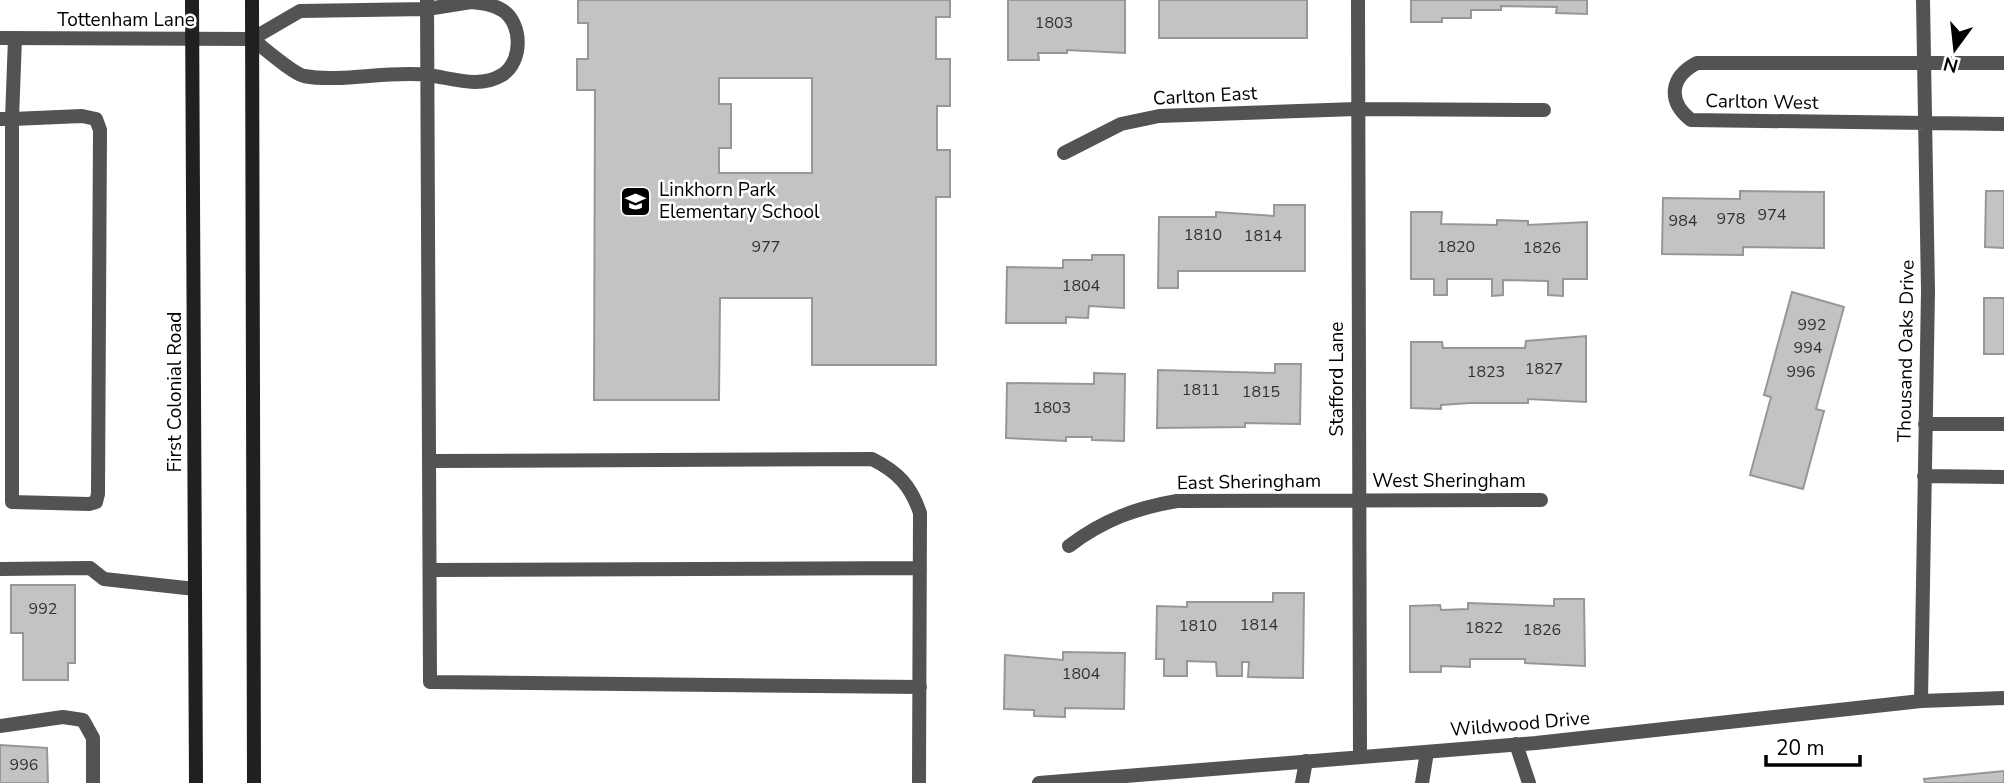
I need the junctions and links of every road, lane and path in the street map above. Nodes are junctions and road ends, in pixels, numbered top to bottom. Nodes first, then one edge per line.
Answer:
1 (192, 0) edge
2 (252, 0) edge
3 (1358, 0) edge
4 (1923, 0) edge
5 (427, 4) edge
6 (7, 38) edge
7 (252, 39) junction
8 (192, 40) junction
9 (1923, 63) junction
10 (2004, 63) edge
11 (427, 74) junction
12 (1356, 109) junction
13 (1544, 110) dead end
14 (6, 119) edge
15 (1924, 123) junction
16 (2004, 124) edge
17 (1064, 153) dead end
18 (1925, 424) junction
19 (2004, 424) edge
20 (429, 461) junction
21 (1924, 476) junction
22 (2004, 477) edge
23 (1357, 500) junction
24 (1541, 500) dead end
25 (6, 502) edge
26 (1069, 546) dead end
27 (920, 568) junction
28 (0, 569) edge
29 (430, 570) junction
30 (195, 589) junction
31 (920, 687) junction
32 (2004, 698) edge
33 (1921, 701) junction
34 (0, 726) edge
35 (1516, 744) junction
36 (1427, 752) junction
37 (1360, 757) junction
38 (1306, 761) junction
39 (93, 783) edge
40 (196, 783) edge
41 (254, 783) edge
42 (919, 783) edge
43 (1039, 783) edge
44 (1302, 783) edge
45 (1422, 783) edge
46 (1529, 783) edge

1 - 8 main road, First Colonial Road
2 - 7 main road
3 - 12 street, Stafford Lane
4 - 9 street, Thousand Oaks Drive
5 - 7 street
5 - 11 street
5 - 11 street
6 - 8 street, Tottenham Lane
6 - 14 street
7 - 8 street, Tottenham Lane
7 - 11 street
7 - 41 main road
8 - 30 main road, First Colonial Road
9 - 10 street, Carlton West
9 - 15 street, Thousand Oaks Drive
9 - 15 street, Carlton West
11 - 20 street
12 - 13 street
12 - 17 street, Carlton East
12 - 23 street, Stafford Lane
14 - 25 street
14 - 25 street
15 - 16 street, Carlton West
15 - 18 street, Thousand Oaks Drive
18 - 19 street
18 - 21 street, Thousand Oaks Drive
20 - 27 street
20 - 29 street
21 - 22 street
21 - 33 street, Thousand Oaks Drive
23 - 24 street, West Sheringham
23 - 26 street, East Sheringham
23 - 37 street, Stafford Lane
27 - 29 street
27 - 31 street
28 - 30 street
29 - 31 street
30 - 40 main road, First Colonial Road
31 - 42 street
32 - 33 street, Wildwood Drive
33 - 35 street, Wildwood Drive
34 - 39 street
35 - 36 street, Wildwood Drive
35 - 46 street
36 - 37 street, Wildwood Drive
36 - 45 street
37 - 38 street, Wildwood Drive
38 - 43 street, Wildwood Drive
38 - 44 street

